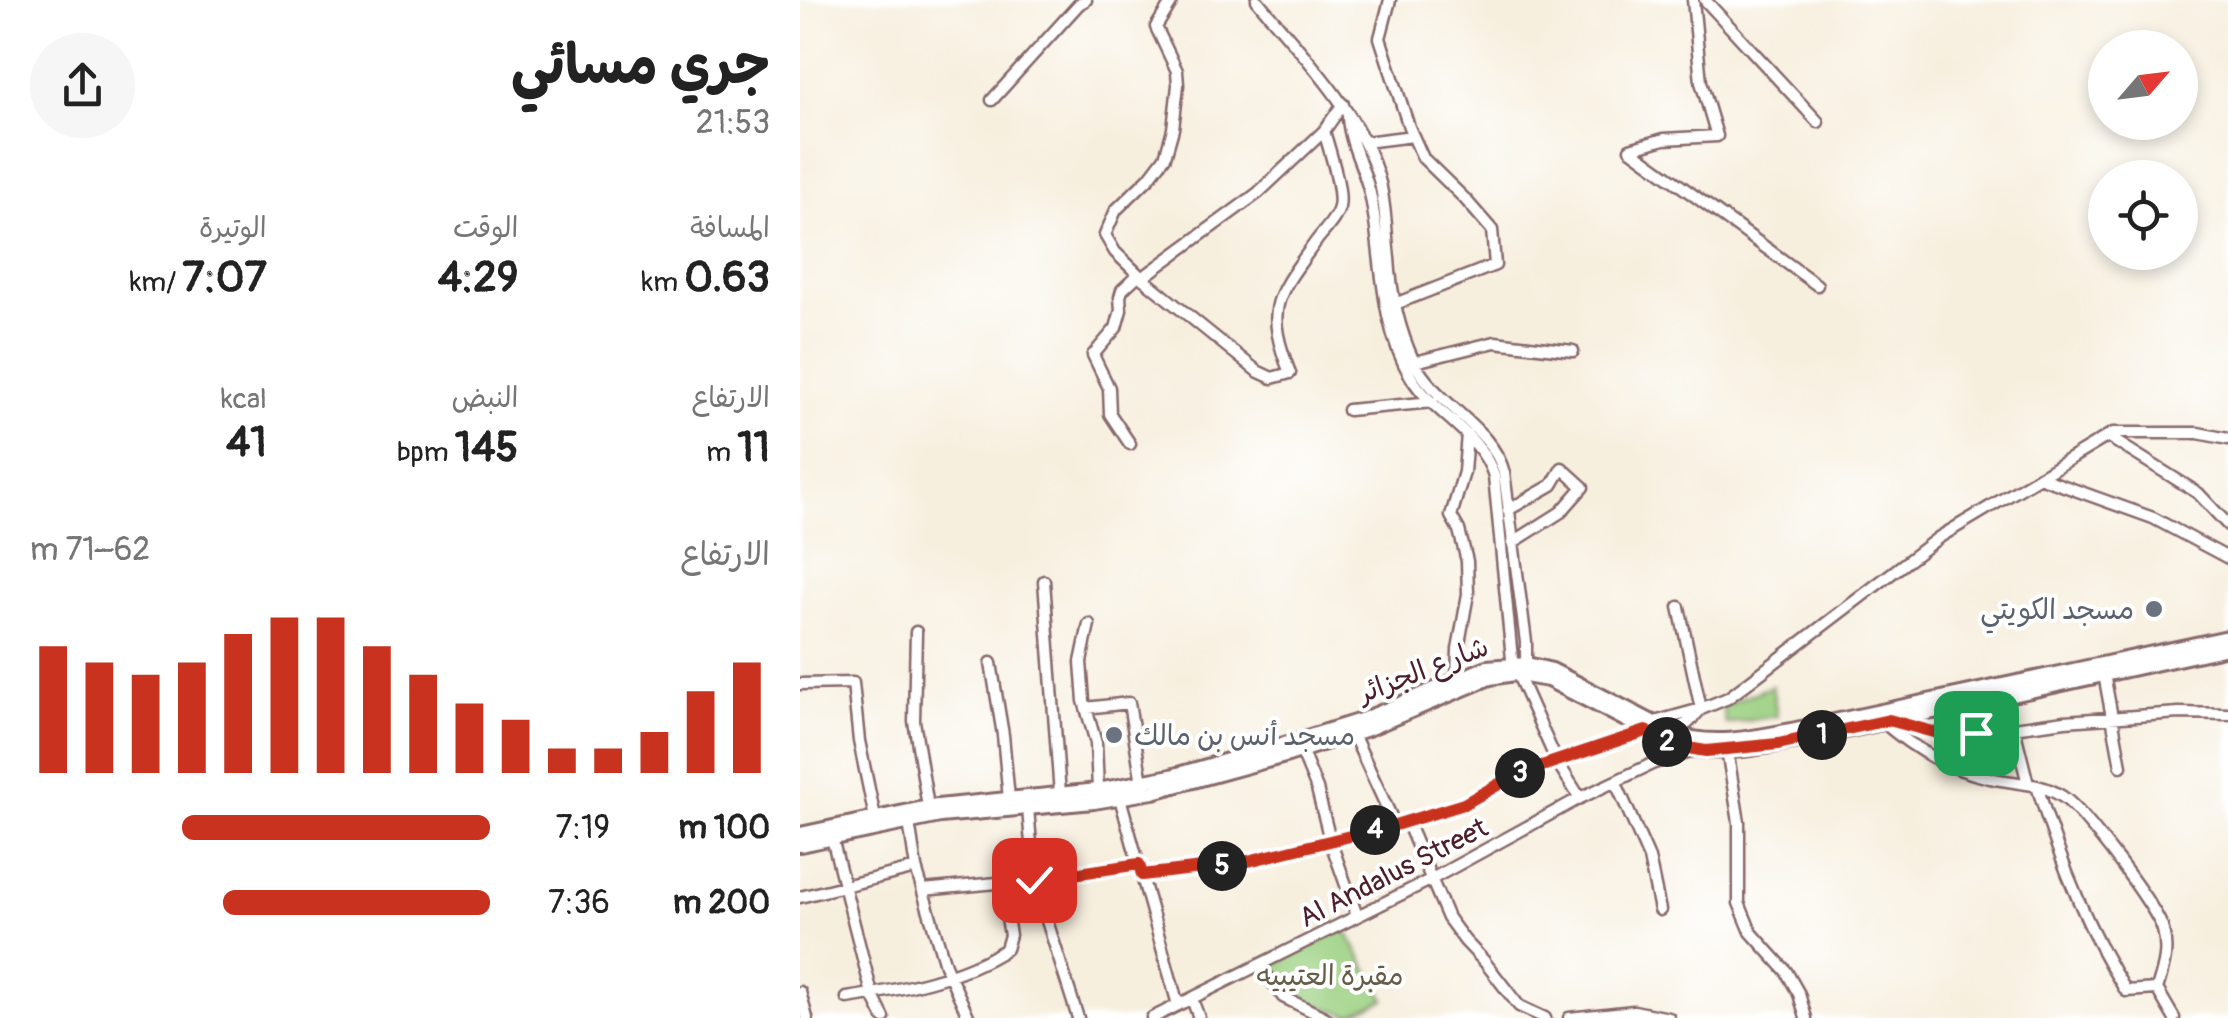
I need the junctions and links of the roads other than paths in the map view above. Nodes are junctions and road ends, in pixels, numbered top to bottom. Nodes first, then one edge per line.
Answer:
1 (1086, 0) edge
2 (1173, 0) edge
3 (1258, 0) edge
4 (1390, 0) edge
5 (1693, 0) edge
6 (1705, 0) edge
7 (992, 100) dead end
8 (1345, 108) junction
9 (1818, 122) dead end
10 (1324, 131) junction
11 (1412, 136) junction
12 (1365, 142) junction
13 (1140, 277) junction
14 (1817, 285) dead end
15 (1396, 304) junction
16 (1573, 351) dead end
17 (1414, 362) junction
18 (1432, 402) junction
19 (1348, 410) dead end
20 (1467, 434) junction
21 (2107, 436) junction
22 (2228, 439) edge
23 (1130, 444) dead end
24 (2039, 477) junction
25 (1508, 510) junction
26 (2228, 524) edge
27 (1512, 543) junction
28 (2228, 558) edge
29 (1044, 582) dead end
30 (1679, 607) dead end
31 (1089, 624) dead end
32 (916, 632) dead end
33 (2228, 637) edge
34 (2228, 648) edge
35 (991, 663) dead end
36 (1519, 670) junction
37 (2104, 674) junction
38 (1457, 679) junction
39 (800, 684) edge
40 (1086, 708) junction
41 (1700, 710) junction
42 (2228, 714) edge
43 (2112, 718) junction
44 (1886, 721) junction
45 (2014, 728) junction
46 (1658, 732) junction
47 (1353, 734) junction
48 (1301, 750) junction
49 (1695, 750) junction
50 (1727, 750) junction
51 (1556, 760) junction
52 (1654, 763) junction
53 (2120, 766) dead end
54 (1142, 783) junction
55 (1616, 783) junction
56 (2033, 785) junction
57 (1098, 790) junction
58 (1060, 794) junction
59 (1120, 798) junction
60 (1580, 798) junction
61 (1009, 799) junction
62 (928, 807) junction
63 (1028, 808) junction
64 (875, 818) junction
65 (909, 822) junction
66 (1401, 824) junction
67 (800, 834) edge
68 (832, 838) junction
69 (1330, 840) junction
70 (800, 845) edge
71 (916, 868) junction
72 (1140, 869) junction
73 (1034, 880) junction
74 (1430, 880) junction
75 (846, 886) junction
76 (923, 890) junction
77 (800, 897) edge
78 (1660, 910) dead end
79 (1357, 916) junction
80 (1260, 966) junction
81 (950, 975) junction
82 (2157, 990) junction
83 (800, 992) edge
84 (872, 994) junction
85 (847, 998) dead end
86 (1192, 999) junction
87 (1178, 1005) junction
88 (804, 1010) edge
89 (884, 1018) edge
90 (968, 1018) edge
91 (1078, 1018) edge
92 (1152, 1018) edge
93 (1199, 1018) edge
94 (1324, 1018) edge
95 (1545, 1018) edge
96 (1570, 1018) edge
97 (1670, 1018) edge
98 (1806, 1018) edge
99 (2174, 1018) edge

1 - 7 street
2 - 13 street
3 - 8 street
4 - 11 street
5 - 14 street
6 - 9 street
8 - 10 street
8 - 12 street
8 - 18 street
10 - 13 street
10 - 13 street
11 - 12 street
11 - 15 street
12 - 15 street
13 - 23 street
15 - 17 street
16 - 17 street
17 - 25 street
18 - 19 street
18 - 20 street
20 - 36 street
20 - 38 street
21 - 22 street
21 - 24 street
21 - 26 street
24 - 28 street
24 - 41 street
25 - 27 street
25 - 27 street
27 - 36 street
29 - 58 street
30 - 41 street
31 - 40 street
32 - 62 street
33 - 46 street, شارع الجزائر
34 - 37 street, شارع الجزائر
35 - 61 street
36 - 38 street, شارع الجزائر
36 - 46 street, شارع الجزائر
36 - 47 street, شارع الجزائر
36 - 51 street
37 - 43 street
37 - 44 street, شارع الجزائر
38 - 54 street, شارع الجزائر
39 - 64 street
40 - 54 street
40 - 57 street
41 - 46 street
41 - 46 street
42 - 43 street
43 - 45 street
43 - 53 street
44 - 45 street
44 - 50 street, شارع الجزائر
44 - 56 street
45 - 56 street
46 - 49 street, شارع الجزائر
46 - 51 street
46 - 52 street
47 - 48 street, شارع الجزائر
47 - 66 street
48 - 59 street, شارع الجزائر
48 - 69 street
49 - 50 street, شارع الجزائر
49 - 52 street, Al Andalus Street
50 - 98 street
51 - 60 street
51 - 66 street
52 - 55 street, Al Andalus Street
54 - 57 street, شارع الجزائر
55 - 60 street, Al Andalus Street
55 - 78 street
56 - 82 street
56 - 82 street
57 - 58 street, شارع الجزائر
58 - 61 street, شارع الجزائر
59 - 63 street, شارع الجزائر
59 - 72 street
60 - 74 street, Al Andalus Street
61 - 62 street, شارع الجزائر
62 - 64 street, شارع الجزائر
63 - 65 street, شارع الجزائر
63 - 73 street
64 - 67 street, شارع الجزائر
65 - 68 street, شارع الجزائر
65 - 71 street
66 - 69 street
66 - 74 street
68 - 70 street, شارع الجزائر
68 - 75 street
69 - 72 street
69 - 79 street
71 - 75 street
71 - 76 street
72 - 73 street
72 - 87 street
73 - 76 street
73 - 81 street
73 - 91 street
74 - 79 street, Al Andalus Street
74 - 95 street
75 - 77 street
75 - 84 street
76 - 81 street
79 - 80 street, Al Andalus Street
80 - 86 street, Al Andalus Street
80 - 94 street
81 - 84 street
81 - 90 street
82 - 99 street
83 - 88 street
84 - 85 street
84 - 89 street
86 - 87 street, Al Andalus Street
86 - 93 street
87 - 92 street, Al Andalus Street
96 - 97 street

